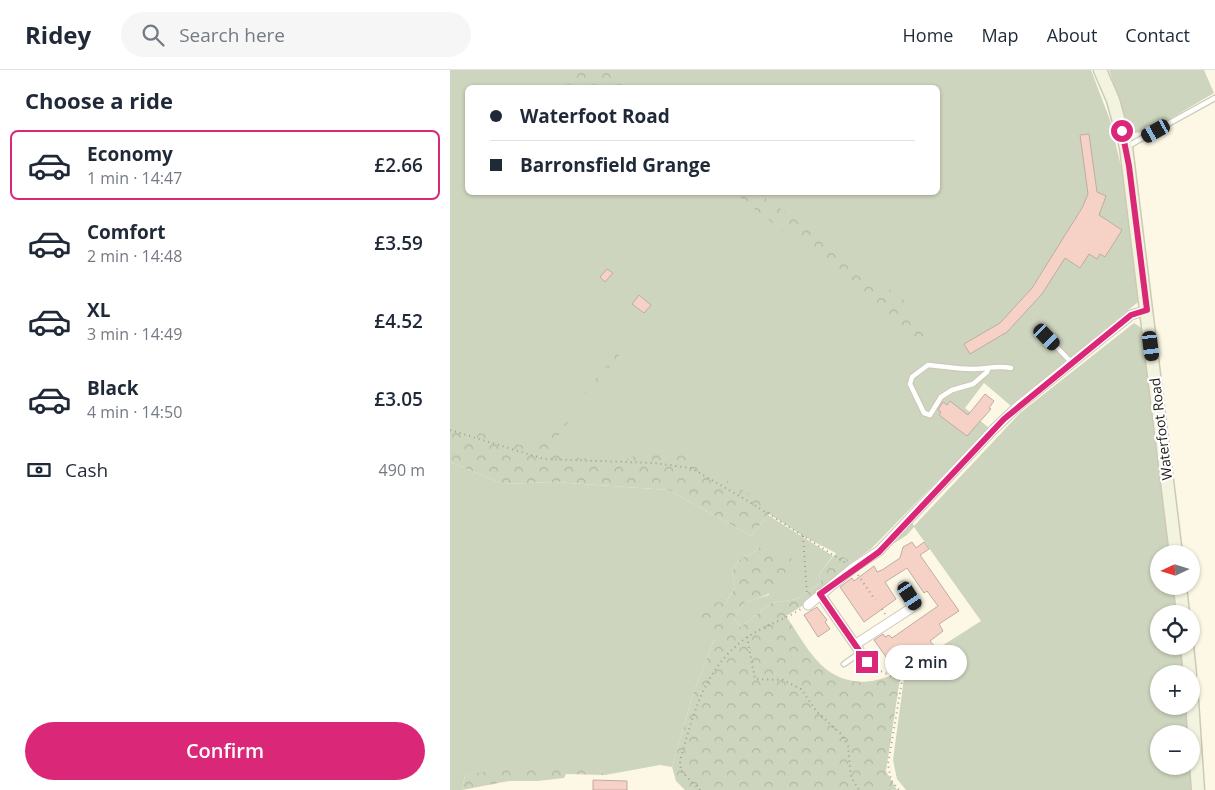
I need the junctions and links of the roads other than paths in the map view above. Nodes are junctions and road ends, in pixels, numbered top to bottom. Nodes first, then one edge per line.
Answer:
1 (1100, 70) edge
2 (1215, 98) edge
3 (1126, 147) junction
4 (1147, 310) junction
5 (1047, 337) dead end
6 (1072, 363) junction
7 (1010, 368) dead end
8 (988, 369) junction
9 (1175, 545) edge
10 (904, 586) dead end
11 (820, 594) junction
12 (808, 605) road end
13 (856, 644) junction
14 (861, 652) junction
15 (867, 662) road end
16 (844, 664) dead end
17 (1193, 715) edge
18 (1198, 790) edge

1 - 3 street, Waterfoot Road
2 - 3 lane
3 - 4 street, Waterfoot Road
4 - 6 street
4 - 9 street, Waterfoot Road
5 - 6 lane
6 - 11 street
7 - 8 lane
8 - 8 lane
10 - 13 street
11 - 12 street
11 - 13 street
13 - 14 street
14 - 15 street
14 - 16 lane
17 - 18 street

